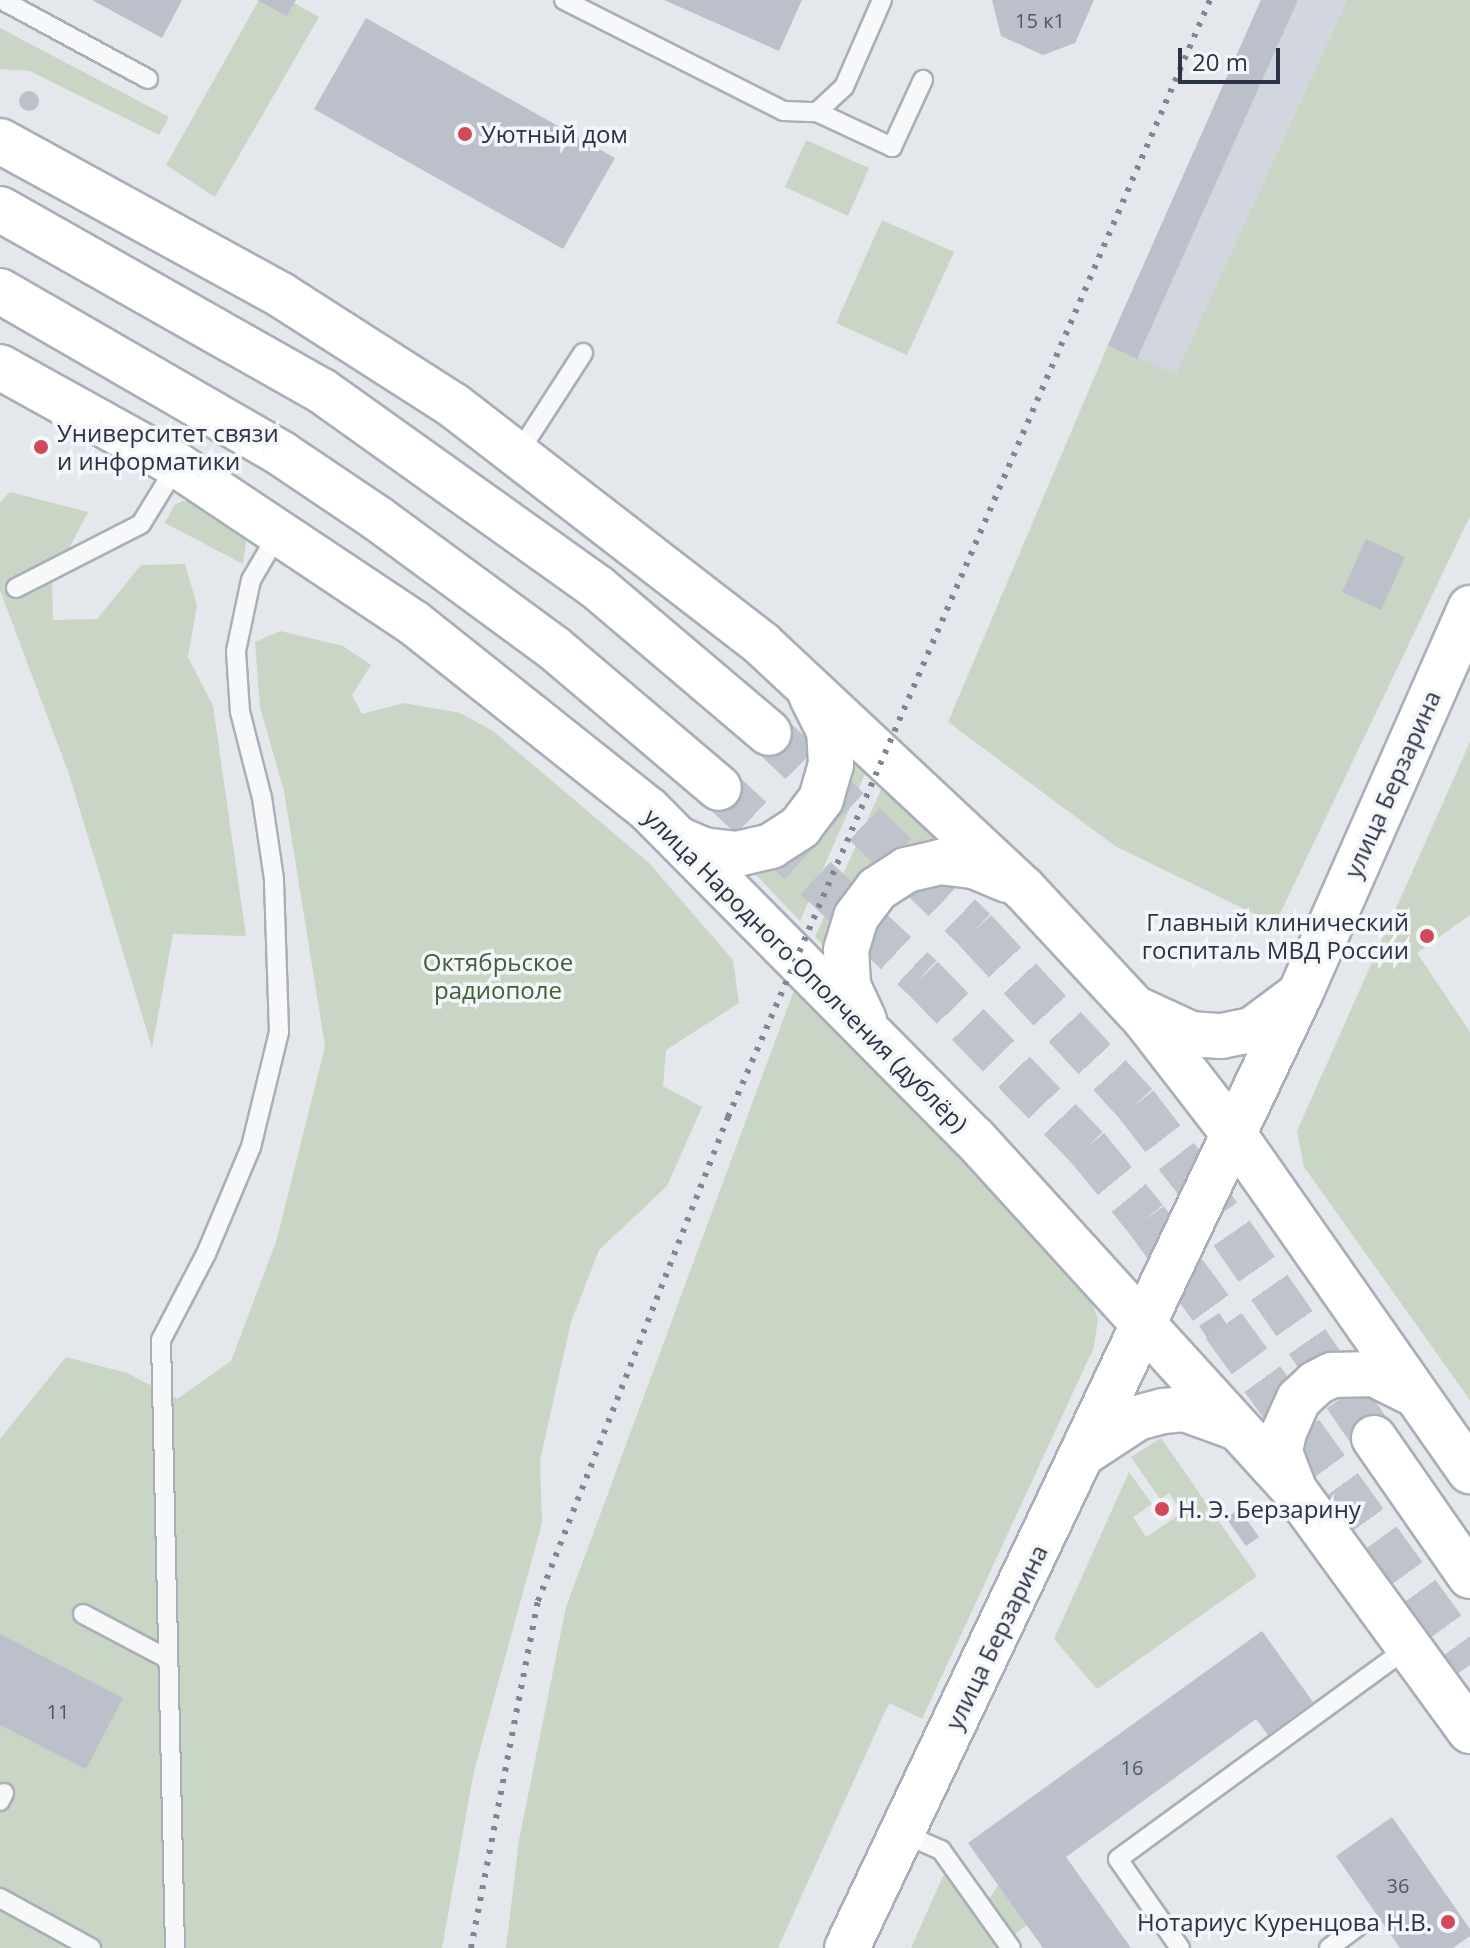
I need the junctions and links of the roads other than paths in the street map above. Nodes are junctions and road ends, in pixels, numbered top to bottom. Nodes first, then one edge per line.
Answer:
1 (2, 0) edge
2 (564, 0) edge
3 (882, 0) edge
4 (148, 79) dead end
5 (923, 80) dead end
6 (817, 112) junction
7 (0, 141) edge
8 (0, 209) edge
9 (0, 291) edge
10 (583, 353) dead end
11 (0, 367) edge
12 (519, 452) junction
13 (177, 465) junction
14 (279, 532) junction
15 (16, 588) dead end
16 (1470, 608) edge
17 (804, 683) junction
18 (769, 733) tunnel mouth
19 (719, 788) tunnel mouth
20 (677, 839) junction
21 (1023, 888) junction
22 (1300, 994) junction
23 (1132, 1006) junction
24 (874, 1039) junction
25 (1233, 1133) junction
26 (1144, 1324) junction
27 (1414, 1394) junction
28 (1234, 1427) junction
29 (1374, 1438) tunnel mouth
30 (1083, 1454) junction
31 (1470, 1471) edge
32 (1295, 1491) junction
33 (1470, 1576) edge
34 (83, 1614) dead end
35 (168, 1659) junction
36 (1430, 1676) junction
37 (1470, 1731) edge
38 (900, 1831) junction
39 (0, 1898) edge
40 (1357, 1927) dead end
41 (91, 1948) edge
42 (175, 1948) edge
43 (847, 1948) edge
44 (1011, 1948) edge
45 (1180, 1948) edge
46 (1329, 1948) edge

1 - 4 lane
2 - 6 lane
3 - 6 lane
5 - 6 lane
7 - 12 street
8 - 18 street
9 - 19 street
10 - 12 lane
11 - 13 street, улица Народного Ополчения (дублёр)
12 - 17 street
13 - 14 street, улица Народного Ополчения (дублёр)
13 - 15 lane
14 - 20 street, улица Народного Ополчения (дублёр)
14 - 35 lane
16 - 22 street, улица Берзарина
17 - 20 street
17 - 21 street
20 - 24 street, улица Народного Ополчения (дублёр)
21 - 23 street
21 - 24 street
22 - 23 street
22 - 25 street, улица Берзарина
23 - 25 street
24 - 26 street, улица Народного Ополчения (дублёр)
25 - 26 street, улица Берзарина
25 - 27 street
26 - 28 street, улица Народного Ополчения (дублёр)
26 - 30 street, улица Берзарина
27 - 31 street
27 - 32 street
28 - 30 street
28 - 32 street, улица Народного Ополчения (дублёр)
29 - 33 street
30 - 38 street, улица Берзарина
32 - 36 street, улица Народного Ополчения (дублёр)
34 - 35 lane
35 - 42 lane
36 - 37 street, улица Народного Ополчения (дублёр)
36 - 45 lane
38 - 43 street, улица Берзарина
38 - 44 lane
39 - 41 lane
40 - 46 lane

